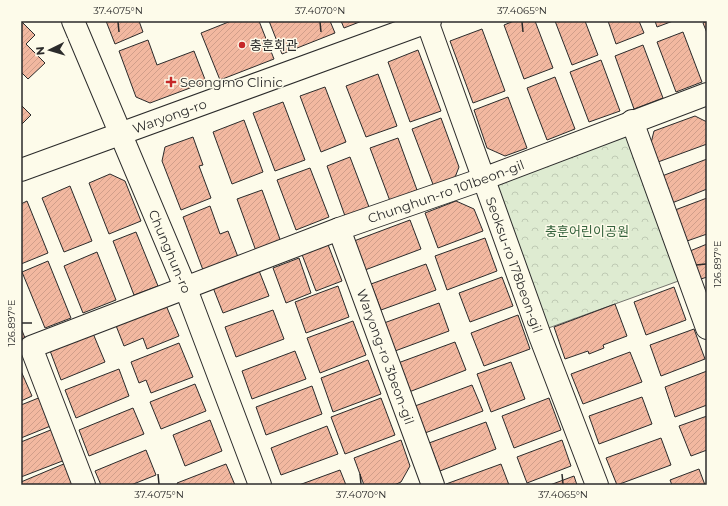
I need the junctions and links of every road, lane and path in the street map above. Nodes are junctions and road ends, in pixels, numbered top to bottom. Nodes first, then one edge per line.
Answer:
1 (73, 21) edge
2 (428, 21) edge
3 (707, 94) edge
4 (632, 121) junction
5 (122, 134) junction
6 (21, 170) edge
7 (483, 179) junction
8 (339, 229) junction
9 (186, 289) junction
10 (707, 328) edge
11 (26, 349) edge
12 (84, 485) edge
13 (260, 485) edge
14 (433, 485) edge
15 (597, 485) edge

1 - 5 street, Chunghun-ro
2 - 5 street, Waryong-ro
2 - 7 street, Seoksu-ro 178beon-gil
3 - 4 street, Chunghun-ro 101beon-gil
4 - 7 street, Chunghun-ro 101beon-gil
4 - 10 street
5 - 6 street, Waryong-ro
5 - 9 street, Chunghun-ro
7 - 8 street, Chunghun-ro 101beon-gil
7 - 15 street, Seoksu-ro 178beon-gil
8 - 9 street, Chunghun-ro 101beon-gil
8 - 14 street, Waryong-ro 3beon-gil
9 - 11 street, Chunghun-ro 101beon-gil
9 - 13 street, Chunghun-ro
11 - 12 street

